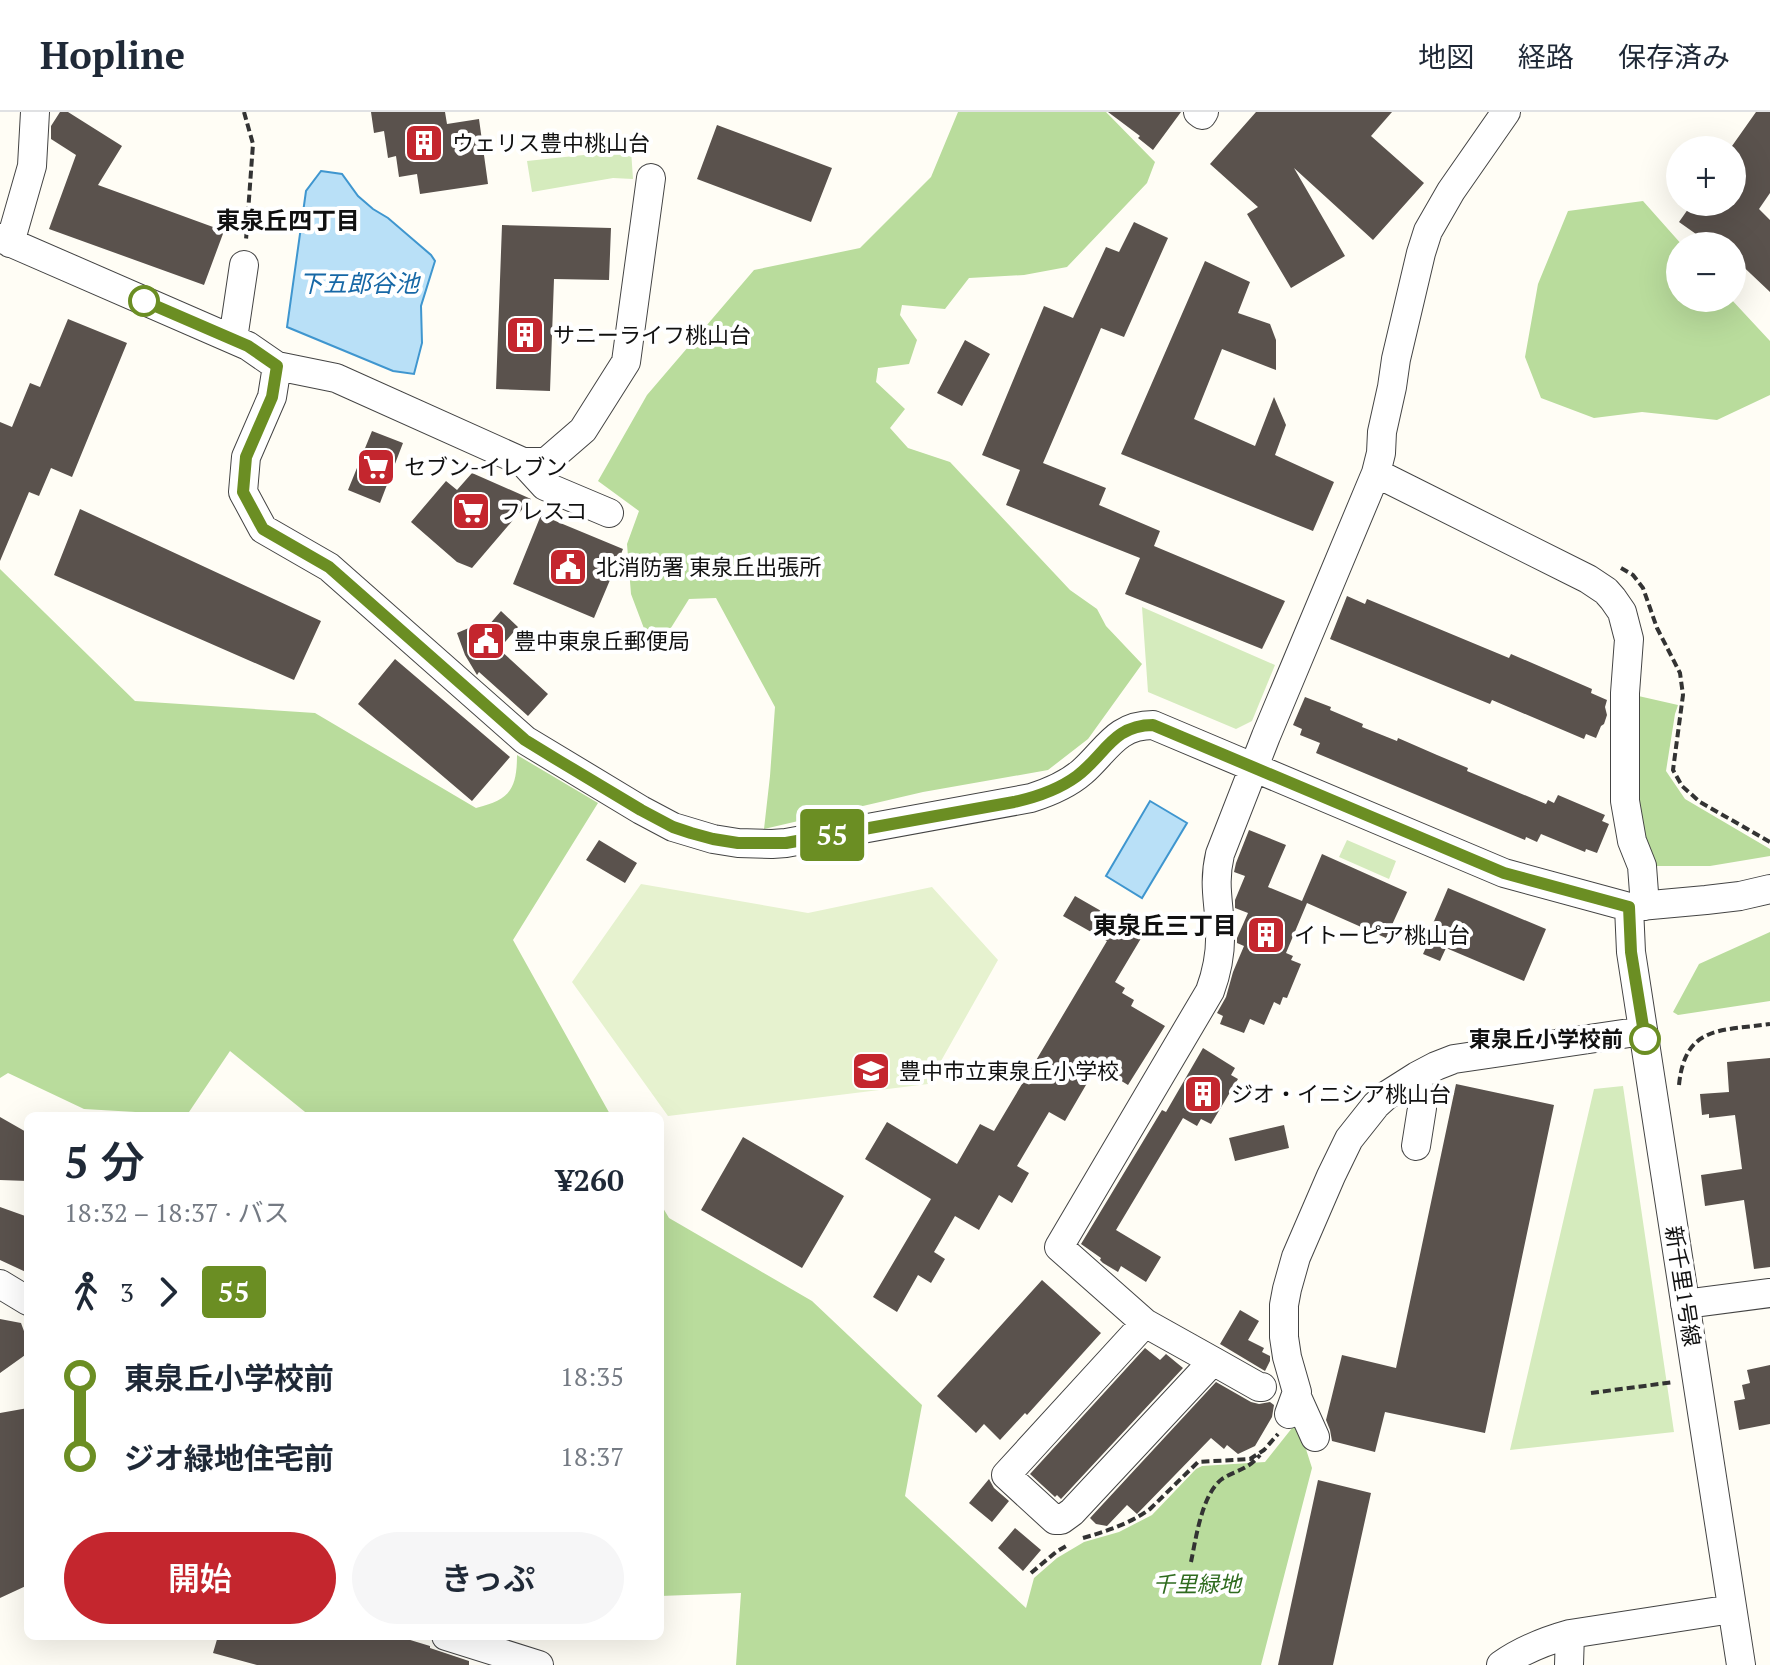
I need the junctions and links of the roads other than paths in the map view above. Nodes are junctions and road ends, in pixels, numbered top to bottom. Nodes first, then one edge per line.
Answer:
1 (35, 112) edge
2 (1506, 112) edge
3 (651, 178) dead end
4 (5, 240) edge
5 (244, 265) road end
6 (233, 339) junction
7 (277, 366) junction
8 (523, 462) junction
9 (1376, 473) junction
10 (609, 513) dead end
11 (1255, 767) junction
12 (1770, 889) edge
13 (1637, 906) junction
14 (1643, 1031) junction
15 (1417, 1076) junction
16 (1416, 1146) dead end
17 (0, 1284) edge
18 (1770, 1293) edge
19 (24, 1299) edge
20 (1685, 1304) junction
21 (1145, 1323) junction
22 (1213, 1361) junction
23 (1285, 1401) junction
24 (1315, 1437) dead end
25 (1732, 1609) junction
26 (1570, 1634) junction
27 (458, 1640) edge
28 (521, 1662) edge
29 (1501, 1665) edge
30 (1569, 1665) edge
31 (1741, 1665) edge

1 - 4 street
2 - 9 street
3 - 8 street
4 - 6 street
5 - 6 street
6 - 7 street
7 - 8 street
7 - 11 street
8 - 10 street
9 - 11 street
9 - 13 street, 新千里1号線
11 - 13 street
11 - 21 street
12 - 13 street
13 - 14 street, 新千里1号線
14 - 15 street
14 - 20 street, 新千里1号線
15 - 16 street
15 - 23 street
17 - 19 street
18 - 20 street
20 - 25 street, 新千里1号線
21 - 22 street
21 - 22 street
22 - 23 street
23 - 24 street
25 - 26 street
25 - 31 street, 新千里1号線
26 - 29 street
26 - 30 street
27 - 28 street

